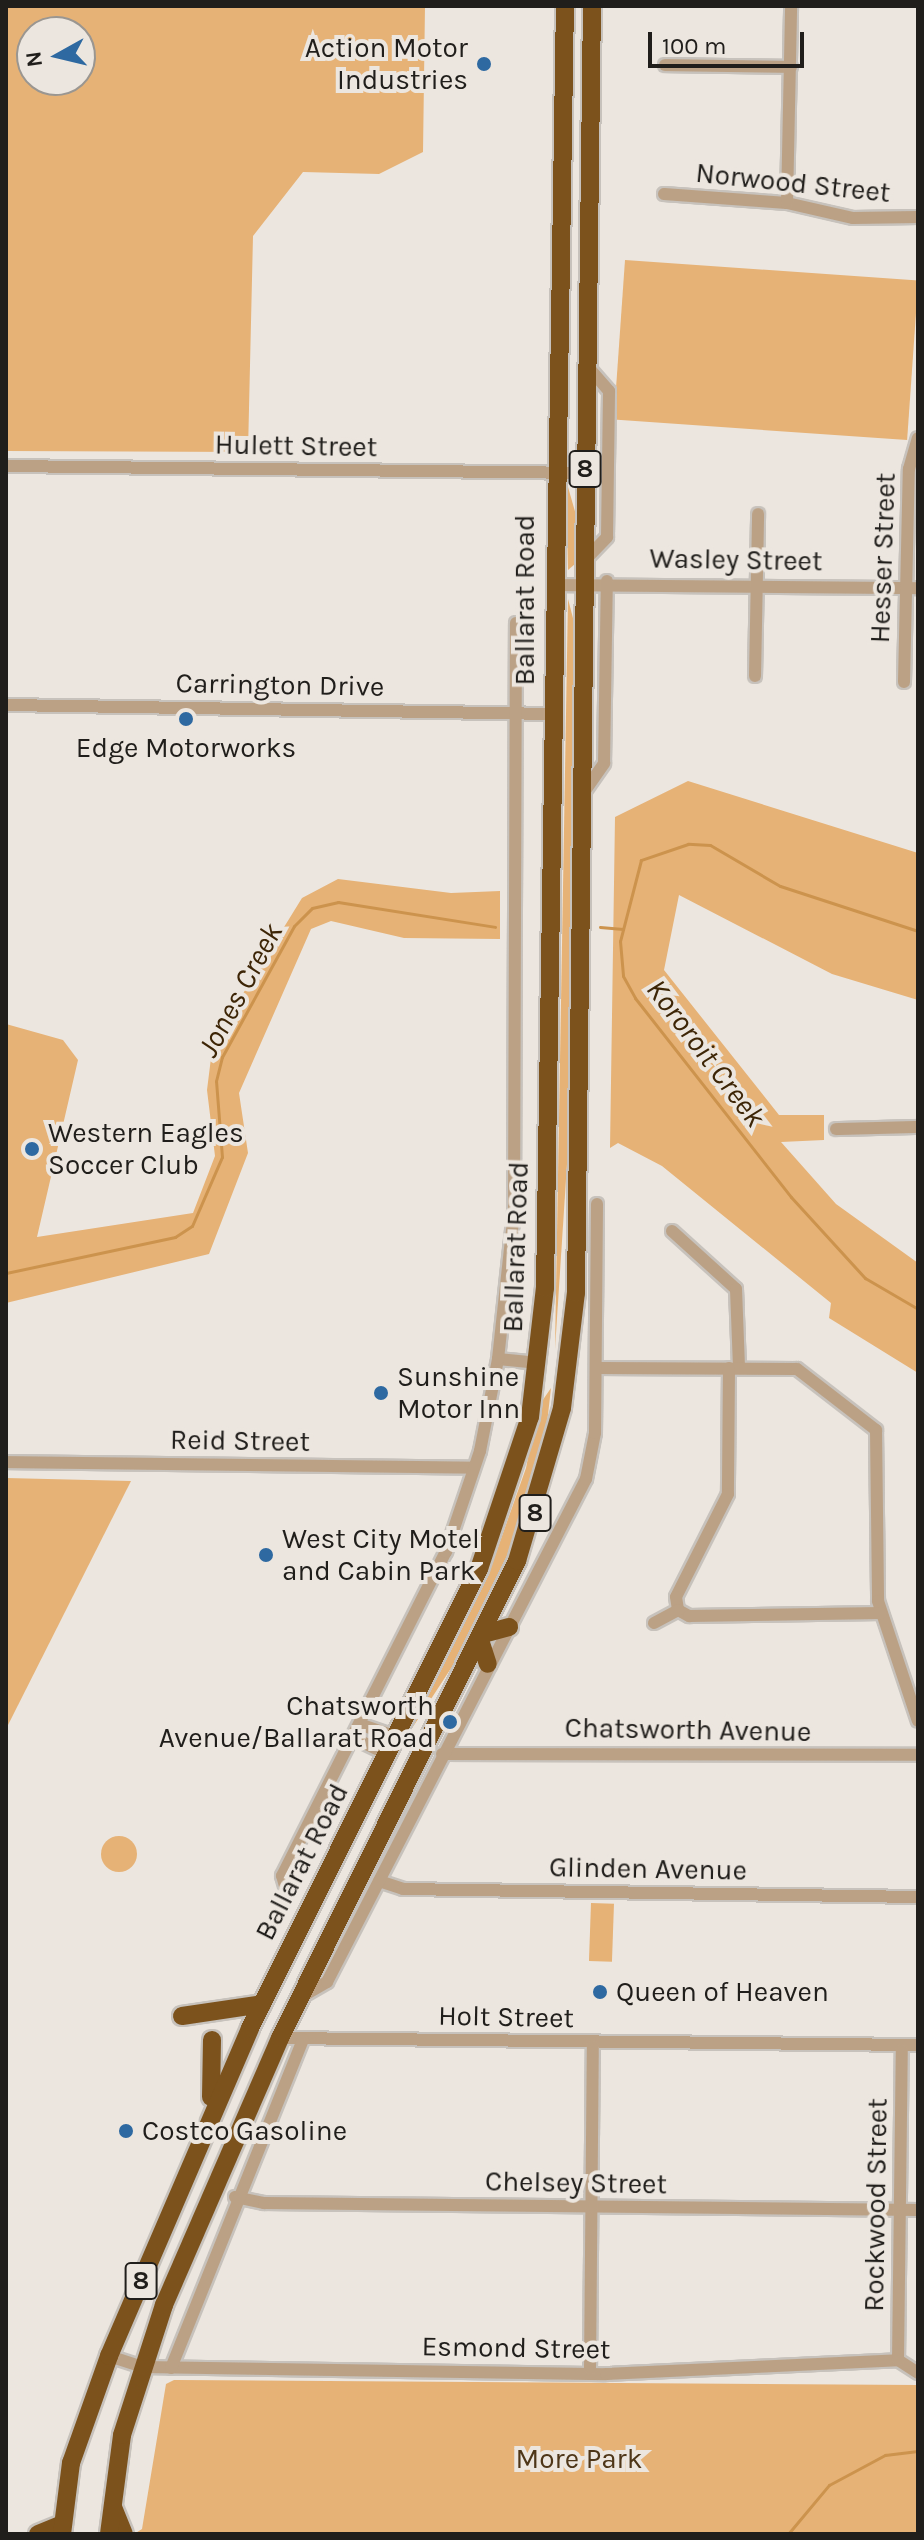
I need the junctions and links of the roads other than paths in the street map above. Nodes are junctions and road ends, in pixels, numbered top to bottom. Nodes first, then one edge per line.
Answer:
1 (565, 6) edge
2 (592, 6) edge
3 (791, 6) edge
4 (665, 65) dead end
5 (791, 67) junction
6 (664, 194) dead end
7 (787, 203) junction
8 (918, 217) edge
9 (587, 366) junction
10 (918, 438) edge
11 (6, 466) edge
12 (585, 473) junction
13 (554, 474) junction
14 (758, 514) dead end
15 (585, 560) junction
16 (607, 581) junction
17 (757, 584) junction
18 (554, 585) junction
19 (584, 585) junction
20 (912, 588) edge
21 (516, 623) dead end
22 (755, 676) dead end
23 (904, 682) dead end
24 (6, 705) edge
25 (515, 713) junction
26 (553, 714) junction
27 (582, 795) junction
28 (918, 1127) edge
29 (836, 1129) dead end
30 (597, 1204) dead end
31 (672, 1231) dead end
32 (498, 1359) junction
33 (539, 1363) junction
34 (570, 1365) junction
35 (597, 1368) junction
36 (734, 1368) junction
37 (6, 1462) edge
38 (473, 1468) junction
39 (678, 1610) junction
40 (881, 1613) junction
41 (654, 1623) dead end
42 (509, 1627) junction
43 (481, 1637) junction
44 (488, 1664) junction
45 (918, 1721) edge
46 (362, 1725) junction
47 (352, 1737) junction
48 (396, 1737) junction
49 (423, 1750) junction
50 (450, 1751) junction
51 (387, 1754) junction
52 (918, 1755) edge
53 (379, 1881) junction
54 (287, 1893) dead end
55 (918, 1897) edge
56 (301, 1997) junction
57 (262, 2004) junction
58 (182, 2016) dead end
59 (280, 2038) junction
60 (303, 2039) junction
61 (212, 2040) dead end
62 (918, 2045) edge
63 (593, 2046) junction
64 (902, 2050) junction
65 (202, 2139) junction
66 (235, 2197) junction
67 (591, 2208) junction
68 (900, 2210) junction
69 (918, 2210) edge
70 (109, 2356) junction
71 (898, 2360) junction
72 (143, 2367) junction
73 (171, 2368) junction
74 (590, 2369) junction
75 (918, 2373) edge
76 (112, 2504) junction
77 (62, 2529) edge
78 (38, 2534) edge
79 (109, 2534) edge
80 (124, 2534) edge

1 - 13 highway, Ballarat Road / 8
2 - 9 highway, Ballarat Road / 8
3 - 5 street
4 - 5 street
5 - 7 street
6 - 7 street, Norwood Street
7 - 8 street, Norwood Street
9 - 12 highway, Ballarat Road / 8
9 - 15 street
10 - 20 street, Hesser Street
11 - 13 street, Hulett Street
12 - 13 street, Hulett Street
12 - 15 highway, Ballarat Road / 8
13 - 18 highway, Ballarat Road / 8
14 - 17 street
15 - 19 highway, Ballarat Road / 8
16 - 17 street, Wasley Street
16 - 19 street, Wasley Street
16 - 27 street
17 - 20 street, Wasley Street
17 - 22 street
18 - 19 street, Wasley Street
18 - 26 highway, Ballarat Road / 8
19 - 27 highway, Ballarat Road / 8
20 - 23 street, Hesser Street
21 - 25 street, Ballarat Road
24 - 25 street, Carrington Drive
25 - 26 street, Carrington Drive
25 - 32 street, Ballarat Road
26 - 33 highway, Ballarat Road / 8
27 - 34 highway, Ballarat Road / 8
28 - 29 street
30 - 35 street, Ballarat Road
31 - 36 street
32 - 33 street
32 - 38 street, Ballarat Road
33 - 34 highway
33 - 48 highway, Ballarat Road / 8
34 - 43 highway, Ballarat Road / 8
35 - 36 street
35 - 42 street, Ballarat Road
36 - 39 street
36 - 40 street
37 - 38 street, Reid Street
38 - 46 street, Ballarat Road
39 - 40 street
39 - 41 street
40 - 45 street
42 - 43 highway
42 - 44 street, Ballarat Road
43 - 44 highway
43 - 49 highway, Ballarat Road / 8
44 - 50 street, Ballarat Road
46 - 47 street, Ballarat Road
46 - 48 street
47 - 51 street
47 - 54 street, Ballarat Road
48 - 49 highway
48 - 51 highway, Ballarat Road / 8
49 - 50 street, Chatsworth Avenue
49 - 51 highway
49 - 56 highway, Ballarat Road / 8
50 - 52 street, Chatsworth Avenue
50 - 53 street, Ballarat Road
51 - 57 highway, Ballarat Road / 8
53 - 55 street, Glinden Avenue
53 - 56 street, Ballarat Road
56 - 59 highway, Ballarat Road / 8
57 - 58 highway
57 - 65 highway, Ballarat Road / 8
59 - 60 street, Holt Street
59 - 72 highway, Ballarat Road / 8
60 - 63 street, Holt Street
60 - 66 street
61 - 65 highway
62 - 64 street, Holt Street
63 - 64 street, Holt Street
63 - 67 street
64 - 68 street, Rockwood Street
65 - 70 highway, Ballarat Road / 8
66 - 67 street, Chelsey Street
66 - 73 street
67 - 68 street, Chelsey Street
67 - 74 street
68 - 69 street, Chelsey Street
68 - 71 street, Rockwood Street
70 - 72 street, Esmond Street
70 - 77 highway, Ballarat Road / 8
71 - 74 street, Esmond Street
71 - 75 street
72 - 73 street, Esmond Street
72 - 76 highway, Ballarat Road / 8
73 - 74 street, Esmond Street
76 - 79 highway, Ballarat Road / 8
76 - 80 highway
77 - 78 highway

